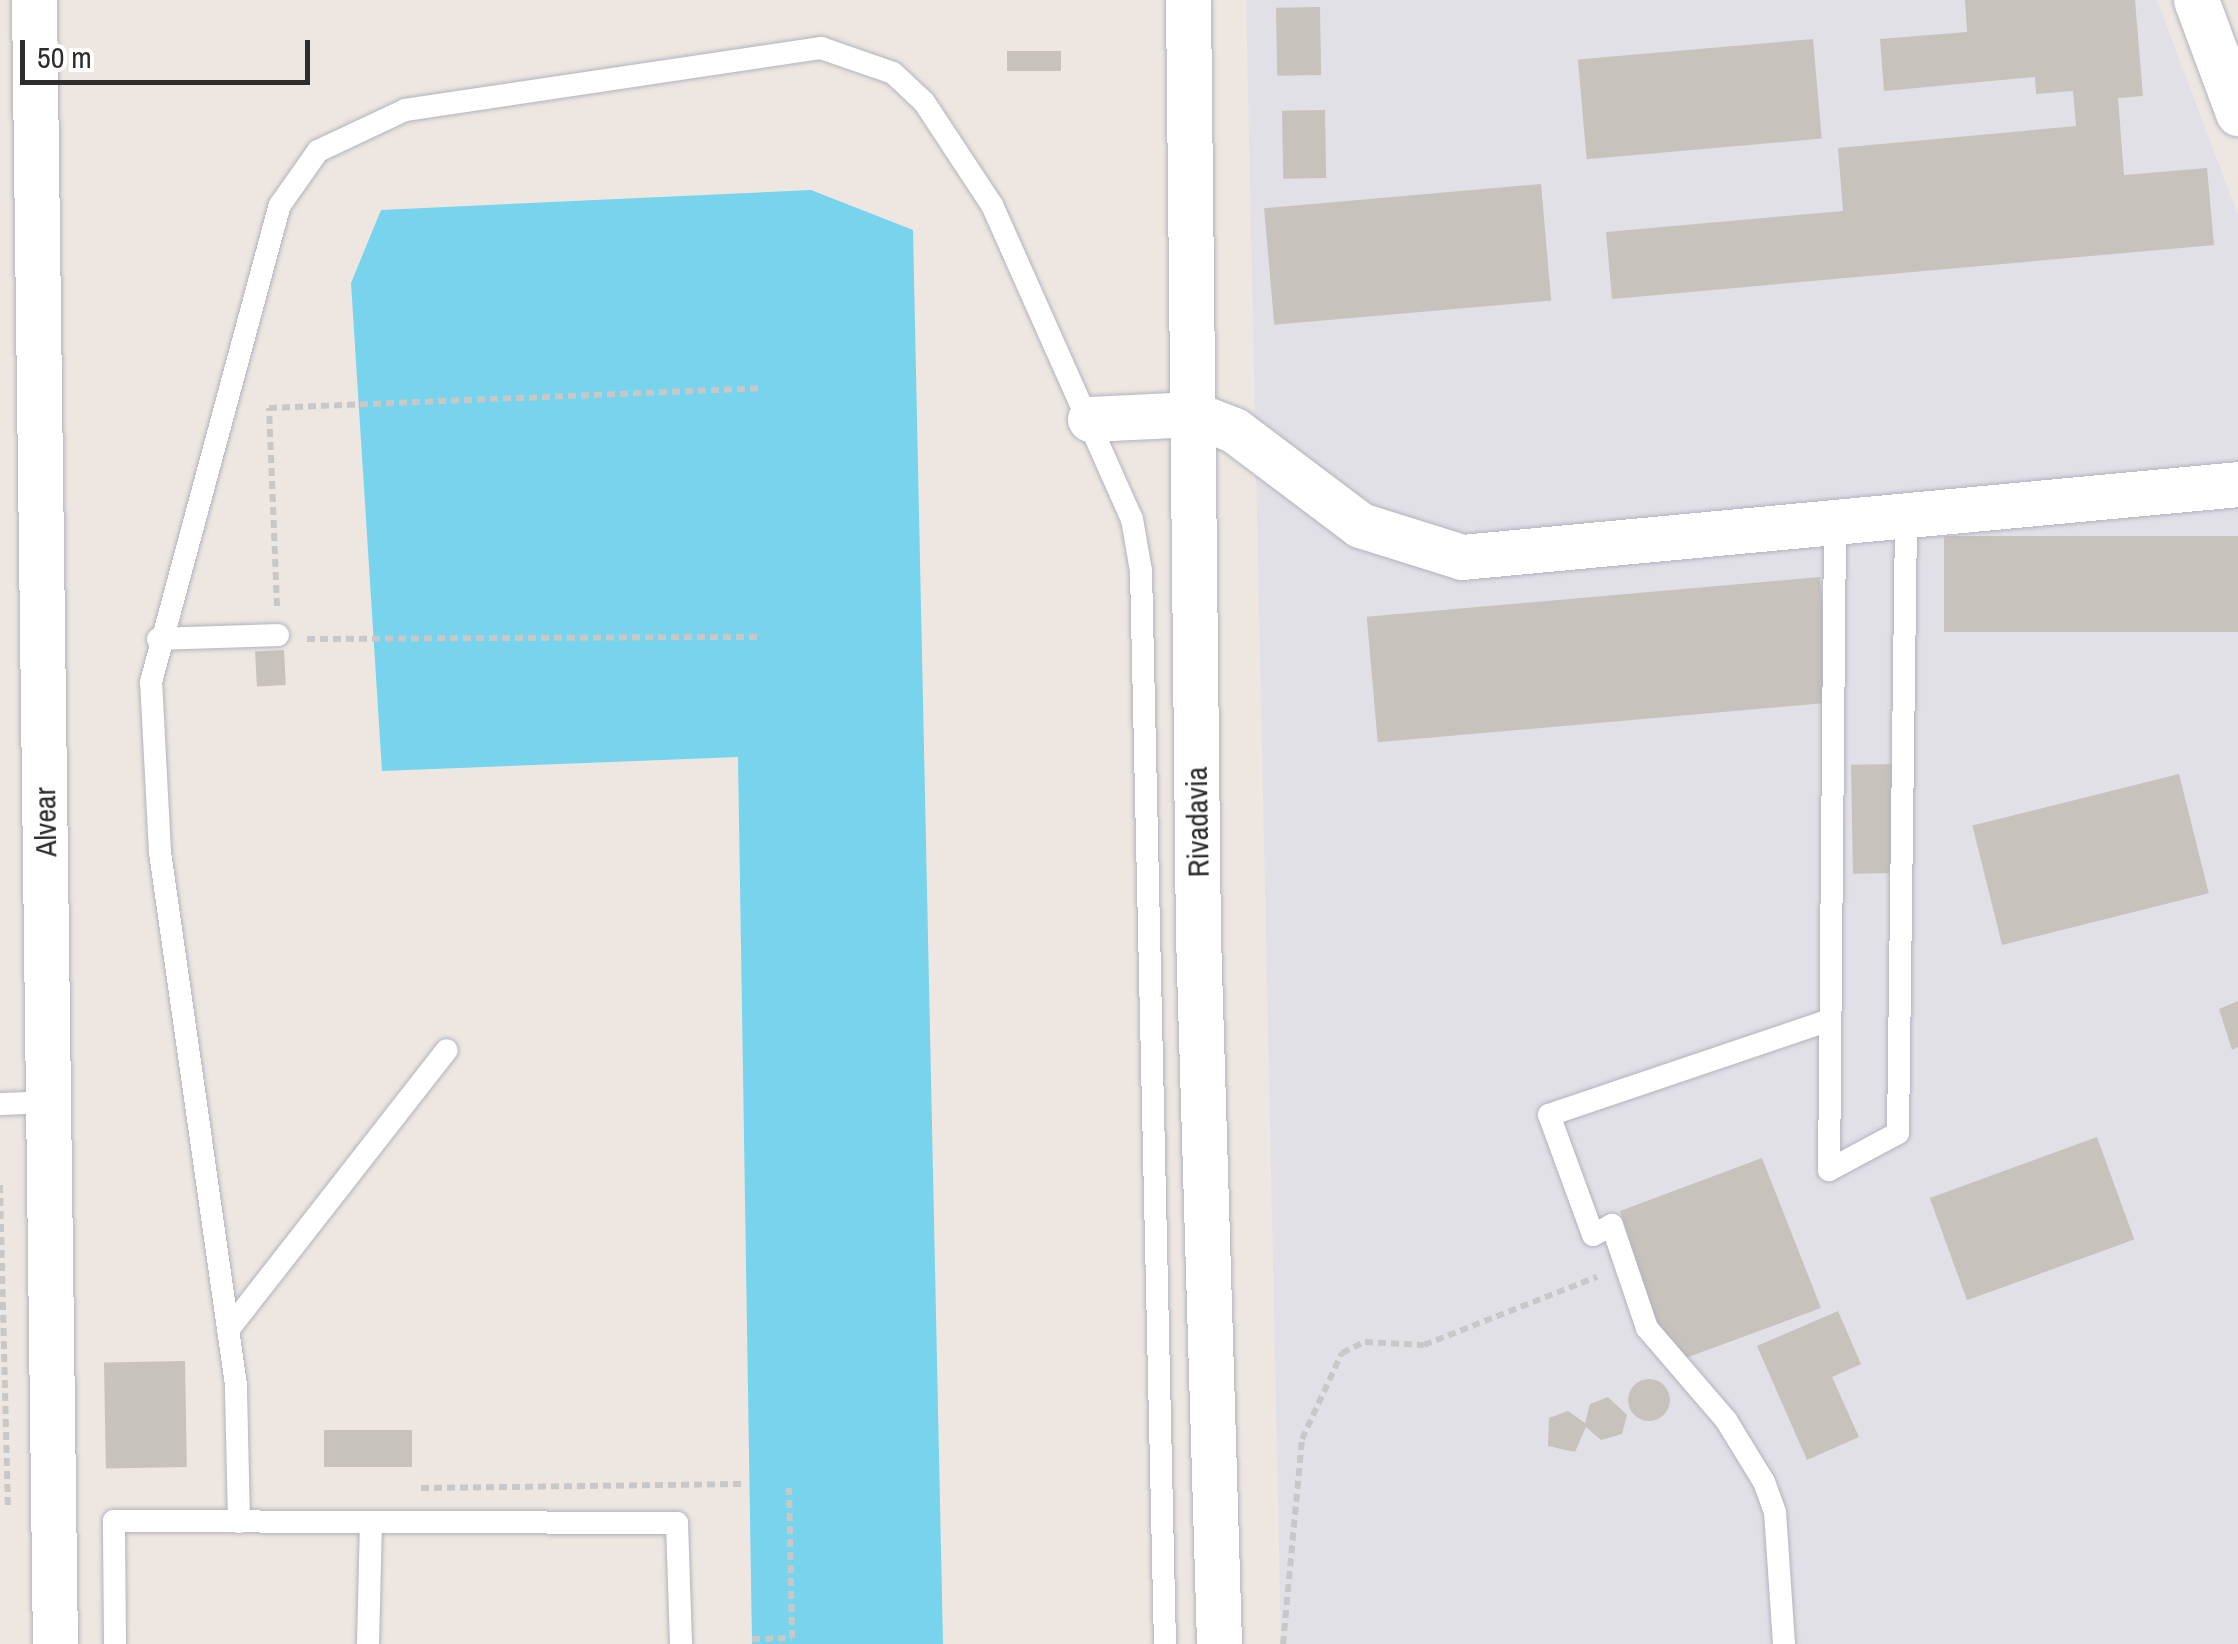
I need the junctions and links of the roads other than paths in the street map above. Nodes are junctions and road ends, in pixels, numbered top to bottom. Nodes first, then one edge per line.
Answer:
1 (34, 0) edge
2 (1188, 0) edge
3 (2196, 0) edge
4 (2238, 113) edge
5 (1193, 414) junction
6 (1090, 419) junction
7 (18, 420) edge
8 (2238, 484) edge
9 (1906, 522) junction
10 (1835, 527) junction
11 (278, 634) road end
12 (158, 639) junction
13 (1829, 1020) junction
14 (448, 1050) dead end
15 (51, 1102) junction
16 (0, 1104) edge
17 (228, 1330) junction
18 (239, 1522) junction
19 (371, 1522) junction
20 (55, 1644) edge
21 (115, 1644) edge
22 (368, 1644) edge
23 (681, 1644) edge
24 (1165, 1644) edge
25 (1219, 1644) edge
26 (1784, 1644) edge

1 - 7 street, Alvear
2 - 5 street, Rivadavia
3 - 4 street
5 - 6 street
5 - 10 street
5 - 25 street, Rivadavia
6 - 12 lane
6 - 24 lane
7 - 15 street, Alvear
8 - 9 street
9 - 10 street
9 - 13 lane
10 - 13 lane
11 - 12 lane
12 - 17 lane
13 - 26 lane
14 - 17 lane
15 - 16 lane
15 - 20 street, Alvear
17 - 18 lane
18 - 19 lane
18 - 21 lane
19 - 22 lane
19 - 23 lane

